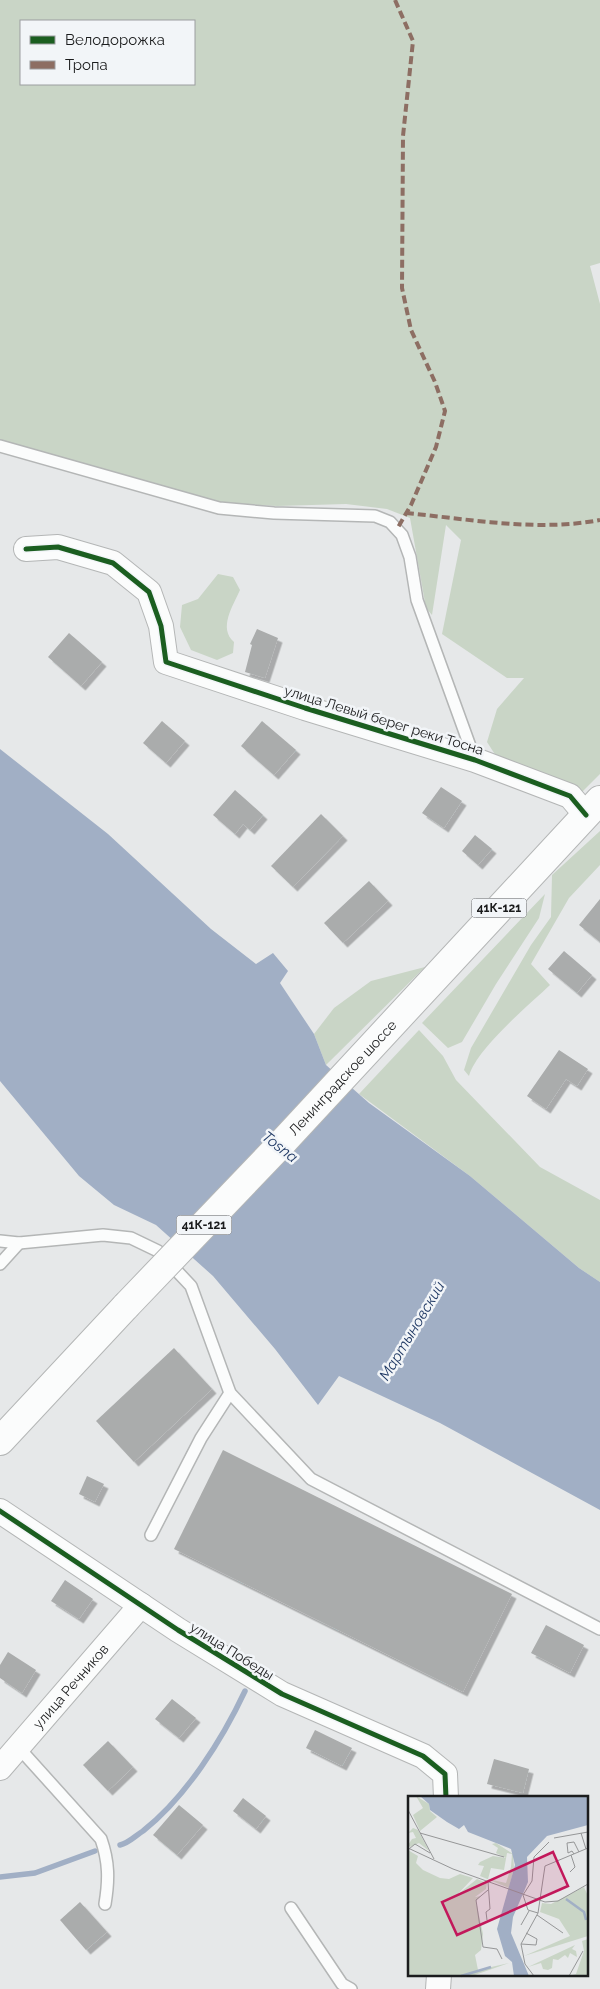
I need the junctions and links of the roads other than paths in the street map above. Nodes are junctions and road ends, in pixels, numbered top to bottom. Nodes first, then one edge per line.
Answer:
1 (0, 446) edge
2 (26, 549) dead end
3 (474, 760) junction
4 (593, 807) edge
5 (0, 1241) edge
6 (19, 1243) junction
7 (0, 1264) edge
8 (230, 1393) junction
9 (0, 1441) edge
10 (0, 1511) edge
11 (151, 1535) dead end
12 (141, 1605) junction
13 (600, 1629) edge
14 (19, 1748) junction
15 (0, 1768) edge
16 (446, 1796) edge
17 (105, 1904) dead end
18 (292, 1908) dead end
19 (439, 1976) edge
20 (351, 1989) edge
21 (438, 1989) edge

1 - 3 lane
2 - 3 street, улица Левый берег реки Тосна
3 - 4 street, улица Левый берег реки Тосна
4 - 9 main road, Ленинградское шоссе / 41К-121, bridge
5 - 6 lane
6 - 7 lane
6 - 8 lane
8 - 11 lane
8 - 13 lane
10 - 12 street, улица Победы
12 - 14 street, улица Речников
12 - 16 street, улица Победы
14 - 15 street, улица Речников
14 - 17 lane
18 - 20 lane
19 - 21 street

